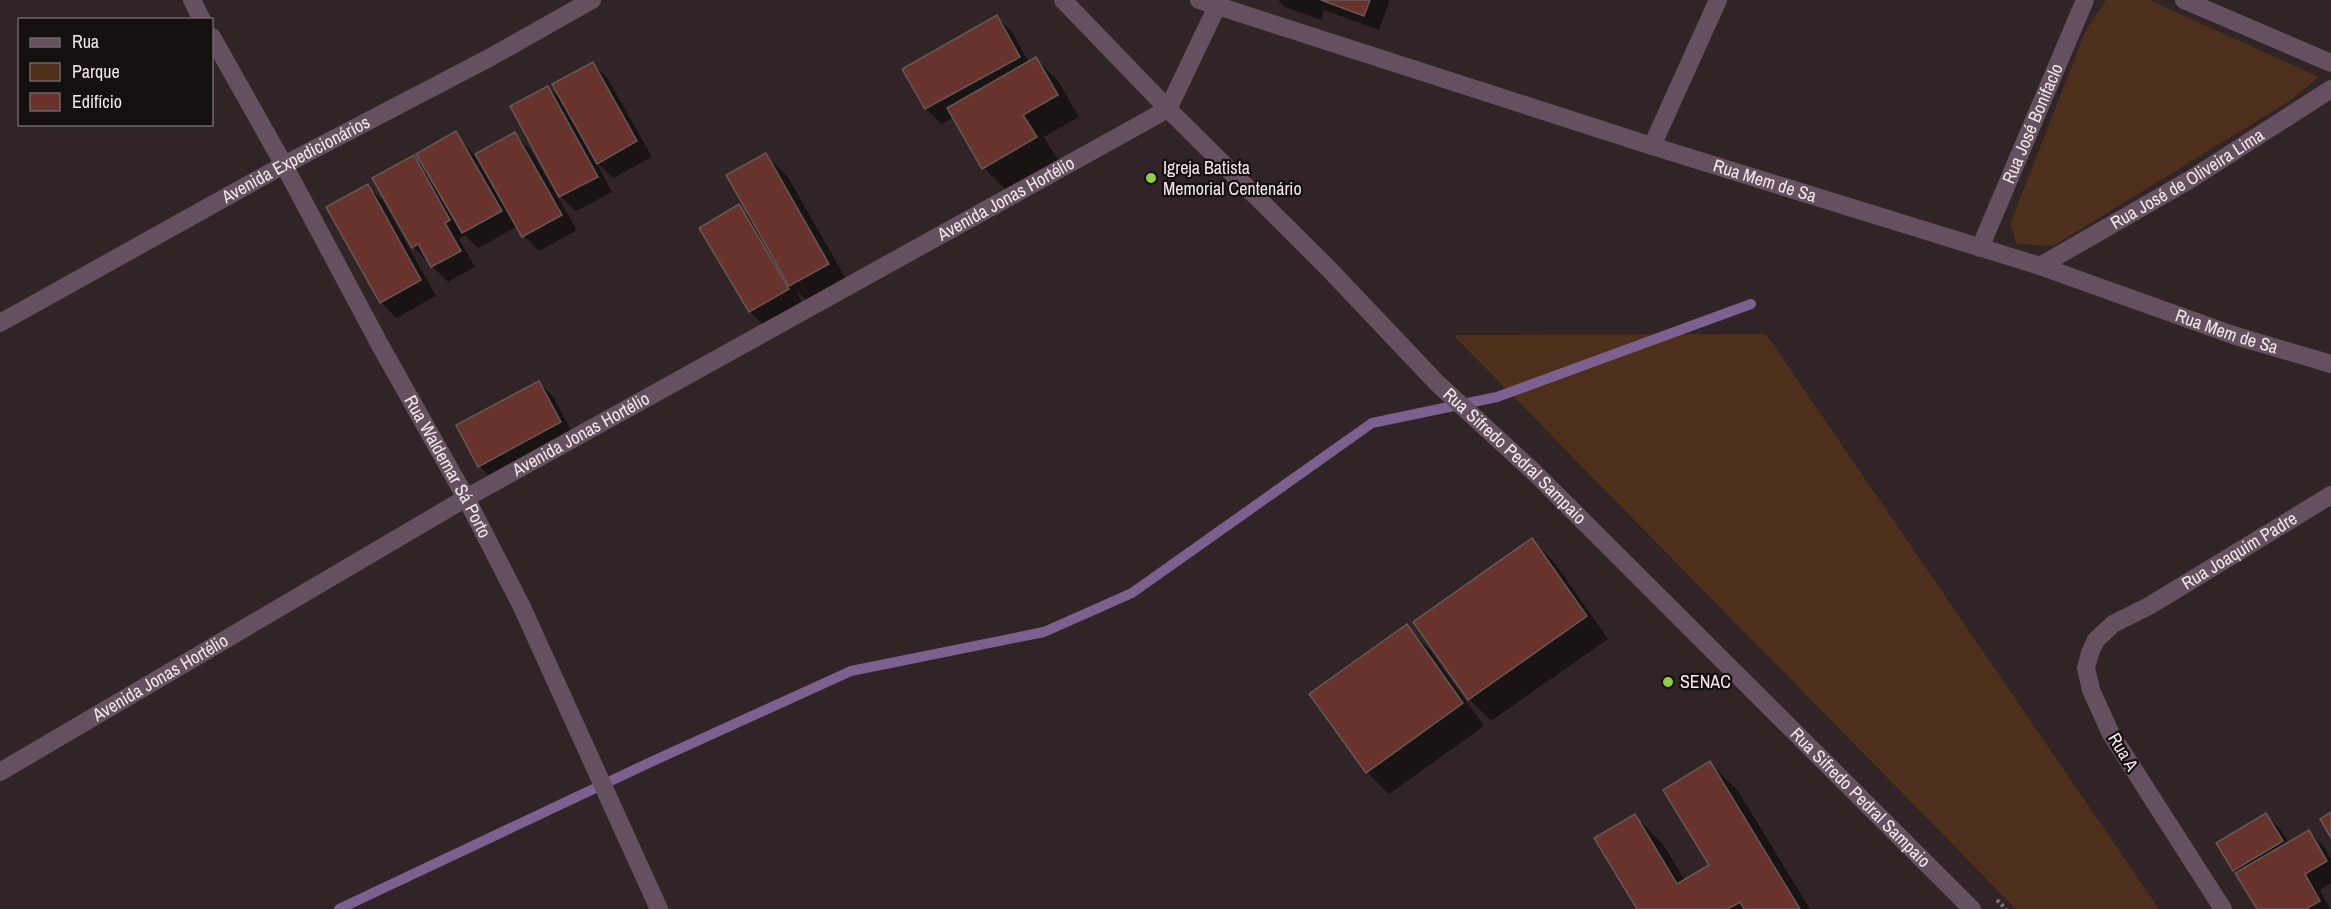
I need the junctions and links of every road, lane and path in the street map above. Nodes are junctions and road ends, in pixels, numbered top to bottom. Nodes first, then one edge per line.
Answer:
1 (192, 0) edge
2 (592, 0) edge
3 (1063, 0) edge
4 (1199, 0) edge
5 (1718, 0) edge
6 (2085, 0) edge
7 (2184, 0) edge
8 (1219, 3) edge
9 (201, 18) edge
10 (213, 39) edge
11 (2331, 63) edge
12 (2331, 89) edge
13 (1168, 109) junction
14 (1652, 146) junction
15 (284, 165) junction
16 (1980, 248) junction
17 (2040, 266) junction
18 (0, 323) edge
19 (2331, 364) edge
20 (2331, 495) edge
21 (466, 498) junction
22 (2149, 606) joint
23 (0, 772) edge
24 (659, 909) edge
25 (1972, 909) edge
26 (2223, 909) edge

1 - 9 street
2 - 15 street, Avenida Expedicionários
3 - 13 street, Rua Sifredo Pedral Sampaio
4 - 8 street, Rua Mem de Sa
5 - 14 street
6 - 16 street, Rua José Bonifaclo
7 - 11 street
8 - 13 street
8 - 14 street, Rua Mem de Sa
10 - 15 street, Rua Waldemar Sá Porto
12 - 17 street, Rua José de Oliveira Lima
13 - 21 street, Avenida Jonas Hortélio
13 - 25 street, Rua Sifredo Pedral Sampaio
14 - 16 street, Rua Mem de Sa
15 - 18 street, Avenida Expedicionários
15 - 21 street, Rua Waldemar Sá Porto
16 - 17 street, Rua Mem de Sa
17 - 19 street, Rua Mem de Sa
20 - 22 street, Rua Joaquim Padre
21 - 23 street, Avenida Jonas Hortélio
21 - 24 street, Rua Waldemar Sá Porto
22 - 26 street, Rua A

